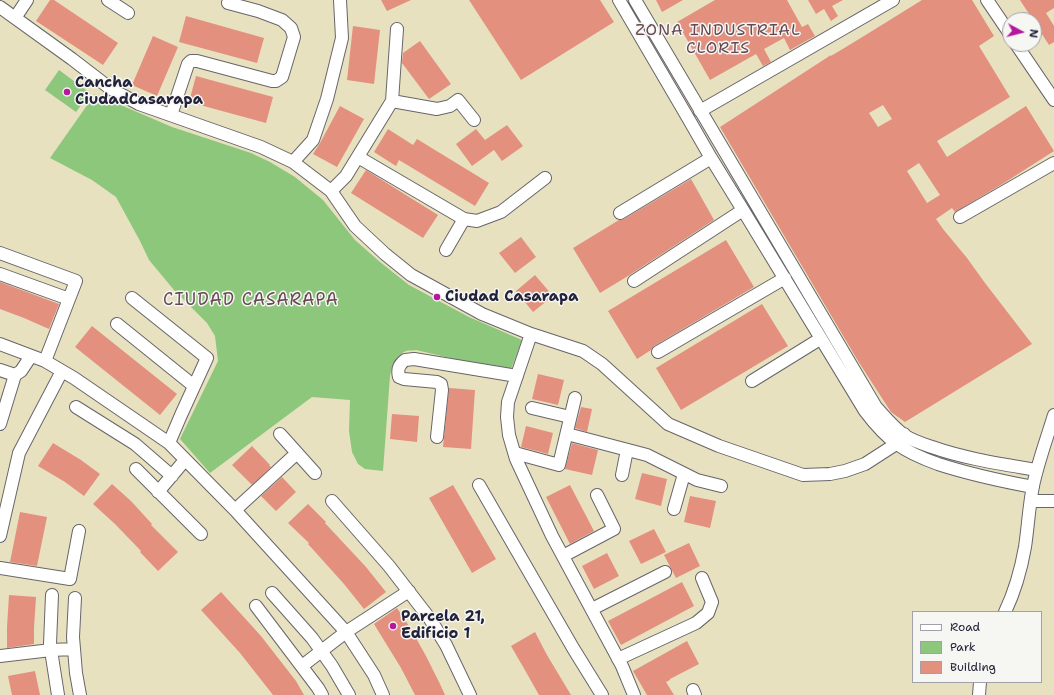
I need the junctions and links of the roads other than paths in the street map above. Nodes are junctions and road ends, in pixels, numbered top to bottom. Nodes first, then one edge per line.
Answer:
1 (27, 0) edge
2 (108, 0) edge
3 (340, 0) edge
4 (619, 0) edge
5 (634, 0) edge
6 (893, 0) edge
7 (987, 0) edge
8 (228, 3) dead end
9 (0, 7) edge
10 (128, 13) dead end
11 (15, 18) junction
12 (1002, 22) edge
13 (397, 30) dead end
14 (1021, 52) edge
15 (1054, 100) edge
16 (392, 101) junction
17 (700, 111) junction
18 (171, 115) junction
19 (474, 120) dead end
20 (358, 157) junction
21 (711, 158) junction
22 (293, 162) junction
23 (1054, 163) edge
24 (545, 178) dead end
25 (331, 191) junction
26 (744, 210) junction
27 (620, 213) dead end
28 (960, 217) dead end
29 (464, 219) junction
30 (446, 250) dead end
31 (0, 253) edge
32 (0, 274) edge
33 (785, 278) junction
34 (634, 281) dead end
35 (132, 298) dead end
36 (69, 300) junction
37 (117, 324) dead end
38 (531, 334) junction
39 (820, 339) junction
40 (0, 344) edge
41 (658, 352) dead end
42 (31, 356) junction
43 (44, 361) junction
44 (0, 370) edge
45 (62, 371) junction
46 (15, 375) junction
47 (517, 376) junction
48 (752, 381) dead end
49 (194, 386) junction
50 (575, 398) dead end
51 (76, 407) dead end
52 (532, 408) dead end
53 (1054, 415) edge
54 (570, 417) junction
55 (0, 424) edge
56 (280, 434) dead end
57 (566, 434) junction
58 (437, 437) dead end
59 (900, 439) junction
60 (169, 443) junction
61 (627, 450) junction
62 (297, 453) junction
63 (515, 453) junction
64 (185, 460) junction
65 (136, 469) dead end
66 (1037, 470) junction
67 (315, 473) dead end
68 (684, 474) junction
69 (622, 475) dead end
70 (172, 476) junction
71 (479, 486) dead end
72 (721, 486) dead end
73 (1033, 487) junction
74 (158, 492) junction
75 (597, 495) dead end
76 (4, 500) edge
77 (332, 501) dead end
78 (1031, 501) junction
79 (1054, 501) edge
80 (674, 509) dead end
81 (234, 510) junction
82 (78, 532) dead end
83 (201, 534) dead end
84 (0, 536) edge
85 (563, 556) junction
86 (0, 568) edge
87 (664, 572) dead end
88 (702, 578) dead end
89 (409, 591) junction
90 (272, 593) dead end
91 (52, 595) dead end
92 (75, 598) dead end
93 (256, 606) dead end
94 (592, 610) junction
95 (1005, 611) edge
96 (346, 632) junction
97 (74, 649) junction
98 (51, 650) junction
99 (322, 652) junction
100 (0, 656) edge
101 (618, 659) junction
102 (302, 666) junction
103 (980, 683) edge
104 (58, 695) edge
105 (80, 695) edge
106 (322, 695) edge
107 (349, 695) edge
108 (383, 695) edge
109 (470, 695) edge
110 (602, 695) edge
111 (634, 695) edge
112 (979, 695) edge

1 - 11 street
2 - 10 street
3 - 22 street
4 - 21 street
5 - 17 street
6 - 17 street
7 - 12 street
8 - 18 street
9 - 11 street
11 - 18 street
13 - 16 street
14 - 15 street
16 - 19 street
16 - 20 street
17 - 59 street
18 - 22 street
20 - 25 street
20 - 29 street
21 - 26 street
21 - 27 street
22 - 25 street
23 - 28 street
24 - 29 street
25 - 38 street
26 - 33 street
26 - 34 street
29 - 30 street
31 - 36 street
32 - 36 street
33 - 39 street
33 - 41 street
35 - 49 street
36 - 43 street
37 - 49 street
38 - 47 street
38 - 59 street
39 - 48 street
39 - 59 street
40 - 42 street
42 - 43 street
42 - 46 street
43 - 45 street
44 - 46 street
45 - 60 street
45 - 76 street
46 - 55 street
47 - 58 street
47 - 63 street
49 - 60 street
50 - 54 street
51 - 70 street
52 - 54 street
53 - 66 street
54 - 57 street
56 - 62 street
57 - 61 street
57 - 63 street
59 - 66 street
59 - 73 street
60 - 64 street
61 - 68 street
61 - 69 street
62 - 67 street
62 - 81 street
63 - 85 street
64 - 70 street
64 - 81 street
65 - 74 street
66 - 73 street
68 - 72 street
68 - 80 street
70 - 74 street
71 - 110 street
73 - 78 street
74 - 83 street
75 - 85 street
76 - 84 street
77 - 89 street
78 - 79 street
78 - 95 street
81 - 96 street
82 - 86 street
85 - 94 street
87 - 94 street
88 - 101 street
89 - 96 street
89 - 109 street
90 - 99 street
91 - 98 street
92 - 97 street
93 - 102 street
94 - 101 street
96 - 99 street
96 - 108 street
97 - 98 street
97 - 105 street
98 - 100 street
98 - 104 street
99 - 102 street
99 - 107 street
101 - 111 street
102 - 106 street
103 - 112 street

